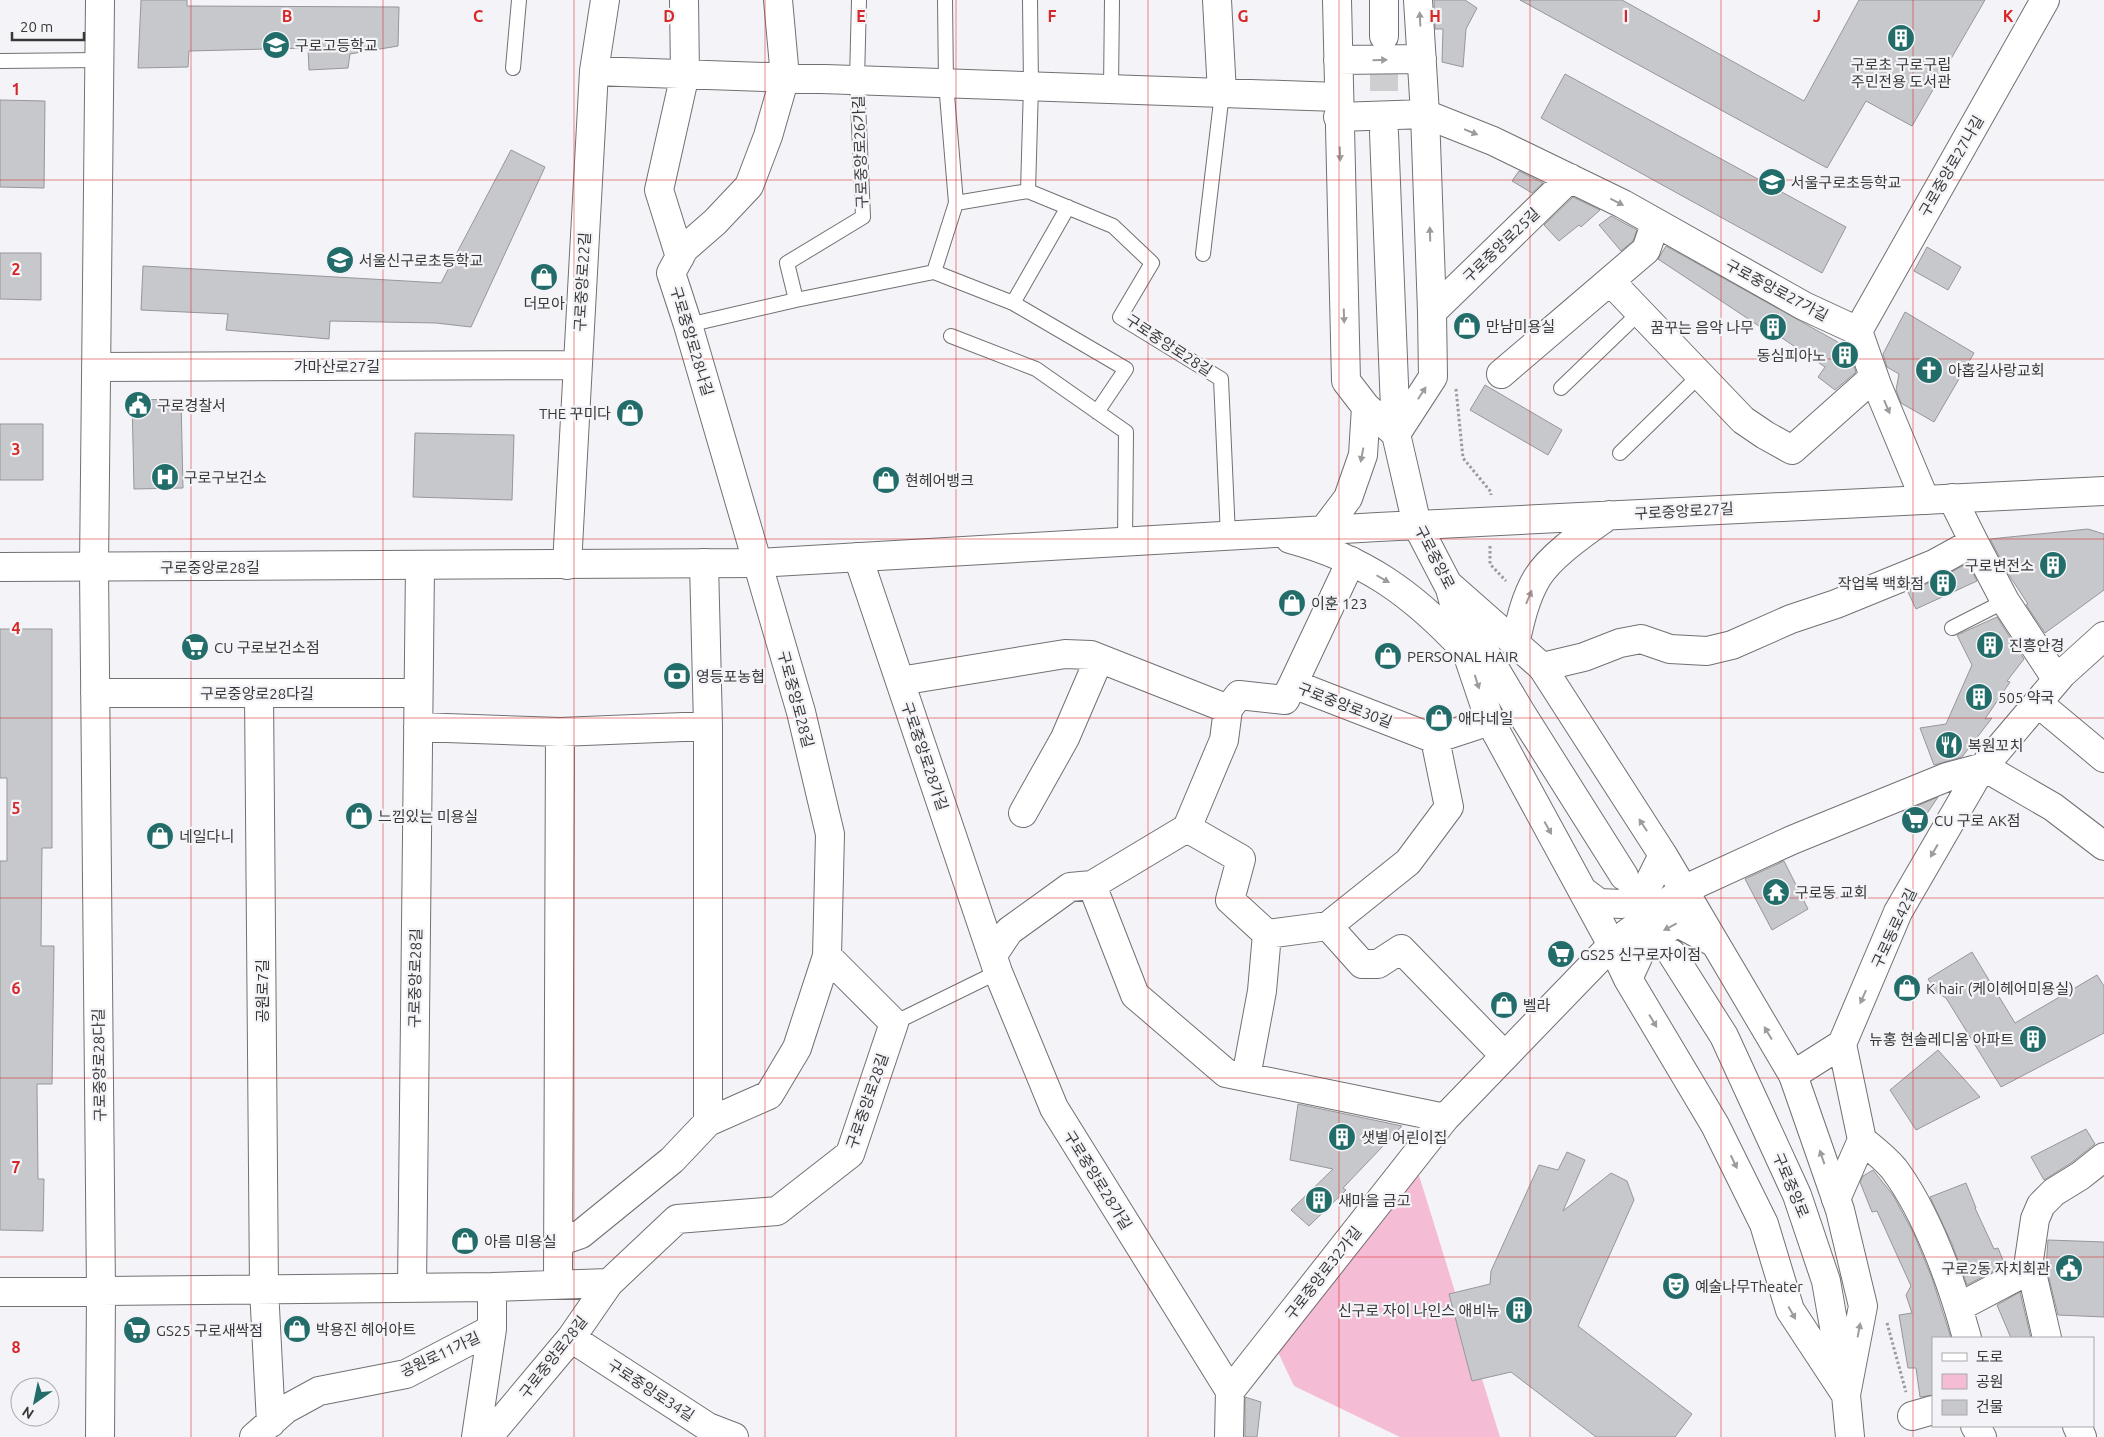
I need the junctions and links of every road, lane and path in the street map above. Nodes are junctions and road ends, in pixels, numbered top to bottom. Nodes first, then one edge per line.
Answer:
1 (100, 0) edge
2 (519, 0) edge
3 (605, 0) edge
4 (684, 0) edge
5 (778, 0) edge
6 (859, 0) edge
7 (945, 0) edge
8 (1030, 0) edge
9 (1112, 0) edge
10 (1216, 0) edge
11 (1337, 0) edge
12 (1384, 0) edge
13 (1418, 0) edge
14 (2045, 0) edge
15 (1384, 36) tunnel mouth
16 (1422, 59) junction
17 (99, 60) junction
18 (1338, 60) junction
19 (0, 61) edge
20 (513, 68) dead end
21 (594, 71) junction
22 (685, 74) junction
23 (785, 77) junction
24 (857, 80) junction
25 (946, 83) junction
26 (1031, 86) junction
27 (1111, 89) junction
28 (1222, 93) junction
29 (1338, 107) junction
30 (1425, 114) junction
31 (1384, 133) tunnel mouth
32 (1570, 178) junction
33 (1028, 191) junction
34 (956, 203) junction
35 (1068, 207) junction
36 (1655, 224) junction
37 (1203, 254) dead end
38 (680, 257) junction
39 (934, 272) junction
40 (1610, 282) junction
41 (796, 300) junction
42 (1014, 303) junction
43 (1432, 312) junction
44 (1640, 312) junction
45 (688, 326) junction
46 (1858, 331) junction
47 (951, 336) dead end
48 (578, 366) junction
49 (96, 367) junction
50 (1501, 374) dead end
51 (1700, 375) junction
52 (1874, 377) junction
53 (1456, 382) dead end
54 (1561, 388) dead end
55 (1366, 407) junction
56 (1097, 412) junction
57 (1396, 434) junction
58 (1620, 454) dead end
59 (2104, 491) edge
60 (1952, 498) junction
61 (1925, 500) junction
62 (1609, 515) junction
63 (1490, 521) junction
64 (1417, 525) junction
65 (1323, 531) junction
66 (1274, 534) junction
67 (1228, 536) junction
68 (1125, 542) junction
69 (1974, 542) junction
70 (858, 557) junction
71 (1351, 561) junction
72 (704, 563) junction
73 (757, 563) junction
74 (567, 564) junction
75 (420, 566) junction
76 (0, 568) edge
77 (94, 568) junction
78 (1449, 585) junction
79 (2005, 601) junction
80 (1526, 602) junction
81 (1952, 628) dead end
82 (2104, 636) edge
83 (1515, 644) junction
84 (1467, 653) junction
85 (1099, 659) junction
86 (1542, 667) junction
87 (2057, 680) junction
88 (900, 681) junction
89 (1293, 684) junction
90 (96, 693) junction
91 (259, 693) junction
92 (418, 693) junction
93 (2038, 703) junction
94 (1228, 709) junction
95 (1490, 721) junction
96 (708, 726) junction
97 (418, 727) junction
98 (560, 732) junction
99 (1435, 739) junction
100 (2104, 758) edge
101 (1984, 767) junction
102 (1023, 813) dead end
103 (1187, 828) junction
104 (2104, 846) edge
105 (1663, 855) junction
106 (1624, 876) dead end
107 (1092, 885) junction
108 (1683, 890) junction
109 (1583, 891) junction
110 (1328, 926) junction
111 (1267, 934) junction
112 (1713, 942) junction
113 (1612, 945) junction
114 (1672, 954) dead end
115 (827, 956) junction
116 (995, 964) junction
117 (1628, 979) junction
118 (894, 1023) junction
119 (1842, 1044) junction
120 (1505, 1056) junction
121 (1793, 1075) junction
122 (1246, 1077) junction
123 (1445, 1118) junction
124 (708, 1122) junction
125 (1862, 1140) junction
126 (2104, 1157) edge
127 (1836, 1199) junction
128 (558, 1242) junction
129 (2031, 1269) junction
130 (608, 1283) junction
131 (558, 1284) junction
132 (492, 1287) junction
133 (412, 1288) junction
134 (264, 1289) junction
135 (101, 1291) junction
136 (0, 1292) edge
137 (1959, 1307) junction
138 (1886, 1320) dead end
139 (492, 1330) junction
140 (1968, 1337) edge
141 (2047, 1337) edge
142 (571, 1338) junction
143 (1230, 1391) junction
144 (1846, 1396) junction
145 (1922, 1413) edge
146 (262, 1430) edge
147 (100, 1437) edge
148 (476, 1437) edge
149 (488, 1437) edge
150 (734, 1437) edge
151 (1229, 1437) edge
152 (1850, 1437) edge

1 - 17 street
2 - 20 lane
3 - 21 street, 구로중앙로22길
4 - 22 street
5 - 23 street, 구로중앙로28나길
6 - 24 lane, 구로중앙로26가길
7 - 25 lane
8 - 26 lane
9 - 27 lane
10 - 28 street
11 - 18 street
12 - 15 street
16 -> 13 street
14 - 46 street, 구로중앙로27나길
18 -> 16 street
16 - 30 street
17 - 19 lane
17 - 49 street
18 - 29 street
21 - 22 street, 구로중앙로26가길
21 - 48 street, 구로중앙로22길
22 - 23 street, 구로중앙로26가길
22 - 38 street
23 - 24 street, 구로중앙로26가길
23 - 38 street, 구로중앙로28나길
24 - 25 street, 구로중앙로26가길
24 - 41 lane, 구로중앙로26가길
25 - 26 street, 구로중앙로26가길
25 - 34 lane
26 - 27 street, 구로중앙로26가길
26 - 33 lane
27 - 28 street, 구로중앙로26가길
28 - 29 street, 구로중앙로26가길
28 - 37 lane
29 - 30 street, 구로중앙로26가길
29 -> 55 street
30 -> 32 street, 구로중앙로27가길
43 -> 30 street
31 - 57 street, 구로중앙로
32 -> 36 street, 구로중앙로27가길
32 - 43 street, 구로중앙로25길
33 - 34 lane
33 - 35 lane, 구로중앙로28길
34 - 39 lane
35 - 42 lane
35 - 67 lane, 구로중앙로28길
36 - 40 street
36 - 46 street, 구로중앙로27가길
38 - 45 street, 구로중앙로28나길
39 - 41 lane
39 - 42 lane
40 - 44 street
40 - 50 street
41 - 45 lane
42 - 56 lane
57 -> 43 street
44 - 51 street
44 - 54 lane
45 - 73 street, 구로중앙로28나길
46 - 52 street
47 - 56 lane
48 - 49 street, 가마산로27길
48 - 74 street, 구로중앙로22길
49 - 77 street
51 - 52 street
51 - 58 lane
52 -> 61 street
53 - 63 path
55 - 57 street
55 -> 65 street
56 - 68 lane
57 - 64 street, 구로중앙로
59 - 60 street, 구로중앙로27길
60 - 61 street, 구로중앙로27길
60 - 69 street
61 - 62 street, 구로중앙로27길
62 - 63 street, 구로중앙로27길
80 -> 62 street
63 - 64 street, 구로중앙로27길
63 - 80 path
64 - 65 street, 구로중앙로28길
64 - 78 street, 구로중앙로
65 - 66 street, 구로중앙로28길
66 - 67 street, 구로중앙로28길
66 - 71 street
67 - 68 street, 구로중앙로28길
68 - 70 street, 구로중앙로28길
69 - 79 street
69 - 86 street
70 - 73 street, 구로중앙로28길
70 - 88 street, 구로중앙로28가길
71 -> 84 street
71 - 89 street
72 - 73 street, 구로중앙로28길
72 - 74 street, 구로중앙로28길
72 - 96 street
73 - 115 street, 구로중앙로28길
74 - 75 street, 구로중앙로28길
75 - 77 street, 구로중앙로28길
75 - 92 street, 구로중앙로28길
76 - 77 street, 구로중앙로28길
77 - 90 street, 구로중앙로28다길
78 - 83 street
78 - 84 street
78 - 106 street, 구로중앙로
79 - 81 lane
79 - 87 street
80 - 83 street
82 - 87 street, 구로동로42길
83 - 86 street
84 -> 95 street
85 - 88 street
85 - 94 street
85 - 102 street
105 -> 86 street
87 - 93 street, 구로동로42길
88 - 116 street, 구로중앙로28가길
89 - 94 street, 구로중앙로30길
89 - 99 street, 구로중앙로30길
90 - 91 street, 구로중앙로28다길
90 - 135 street, 구로중앙로28다길
91 - 92 street, 구로중앙로28다길
91 - 134 street, 공원로7길
92 - 97 street, 구로중앙로28길
93 - 100 street
93 - 101 street, 구로동로42길
94 - 103 street
95 - 99 street
95 -> 109 street
96 - 98 street
96 - 124 street
97 - 98 street
97 - 133 street, 구로중앙로28길
98 - 128 street
99 - 110 street
101 - 104 street
101 - 108 street
101 -> 119 street, 구로동로42길
103 - 107 street
103 - 111 street
105 - 108 street
105 - 109 street
107 - 116 street
107 - 122 street
108 - 112 street
108 - 113 street, 구로중앙로32가길
109 - 113 street
110 - 111 street
110 - 120 street
111 - 122 street
112 -> 117 street
121 -> 112 street
113 - 117 street
113 - 120 street, 구로중앙로32가길
114 - 144 street, 구로중앙로
115 - 118 street
115 - 124 street, 구로중앙로28길
116 - 118 lane
116 - 143 street, 구로중앙로28가길
117 -> 144 street
118 - 130 street, 구로중앙로28길
119 - 121 street
119 - 125 street
120 - 123 street, 구로중앙로32가길
127 -> 121 street
122 - 123 street
123 - 143 street, 구로중앙로32가길
124 - 128 street, 구로중앙로28길
125 - 127 street
125 - 137 street
126 - 129 street
144 -> 127 street
128 - 131 street
129 - 137 street
129 - 141 street
130 - 131 street
130 - 142 street, 구로중앙로28길
131 - 132 street
132 - 133 street
132 - 139 street
133 - 134 street
134 - 135 street
134 - 146 street, 공원로7길
135 - 136 street
135 - 147 street, 구로중앙로28다길
137 - 140 street
138 - 145 path
139 - 146 street, 공원로11가길
139 - 148 street
142 - 149 street, 구로중앙로28길
142 - 150 street, 구로중앙로34길
143 - 151 street
144 - 152 street, 구로중앙로

